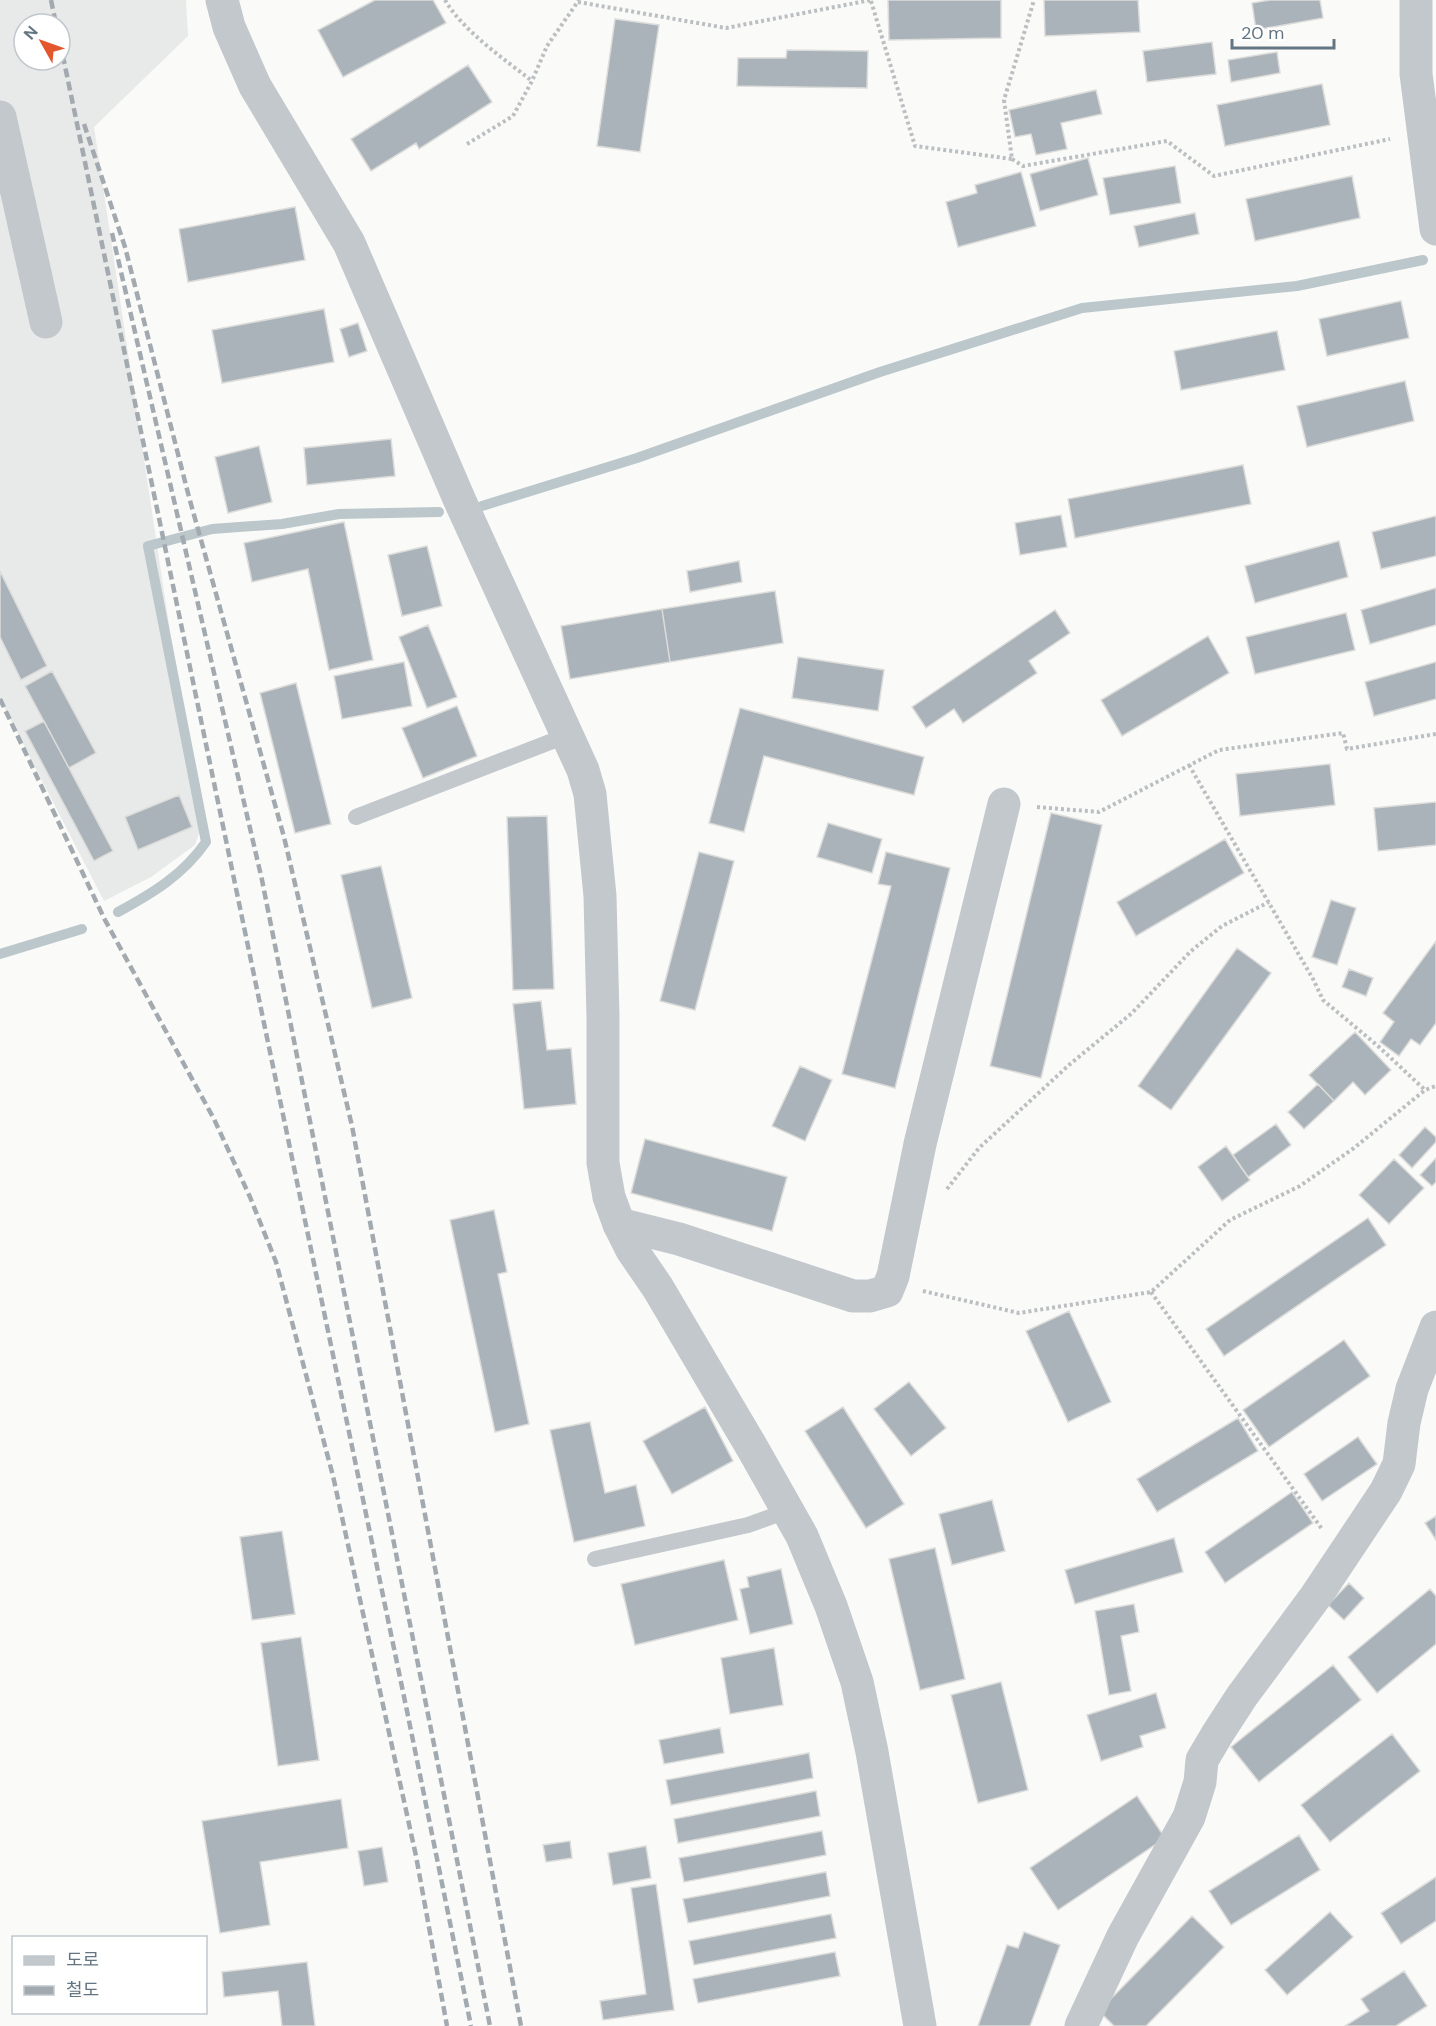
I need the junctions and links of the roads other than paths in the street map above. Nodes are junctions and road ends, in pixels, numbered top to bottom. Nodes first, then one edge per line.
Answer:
1 (222, 0) edge
2 (1416, 0) edge
3 (0, 117) edge
4 (1436, 229) edge
5 (46, 322) dead end
6 (568, 735) junction
7 (1004, 804) road end
8 (356, 817) dead end
9 (619, 1224) junction
10 (1436, 1327) edge
11 (787, 1511) junction
12 (595, 1559) dead end
13 (920, 2026) edge
14 (1081, 2026) edge

1 - 6 street
2 - 4 street
3 - 5 street
6 - 8 lane
6 - 9 street
7 - 9 street
9 - 11 street
10 - 14 street
11 - 12 lane
11 - 13 street

